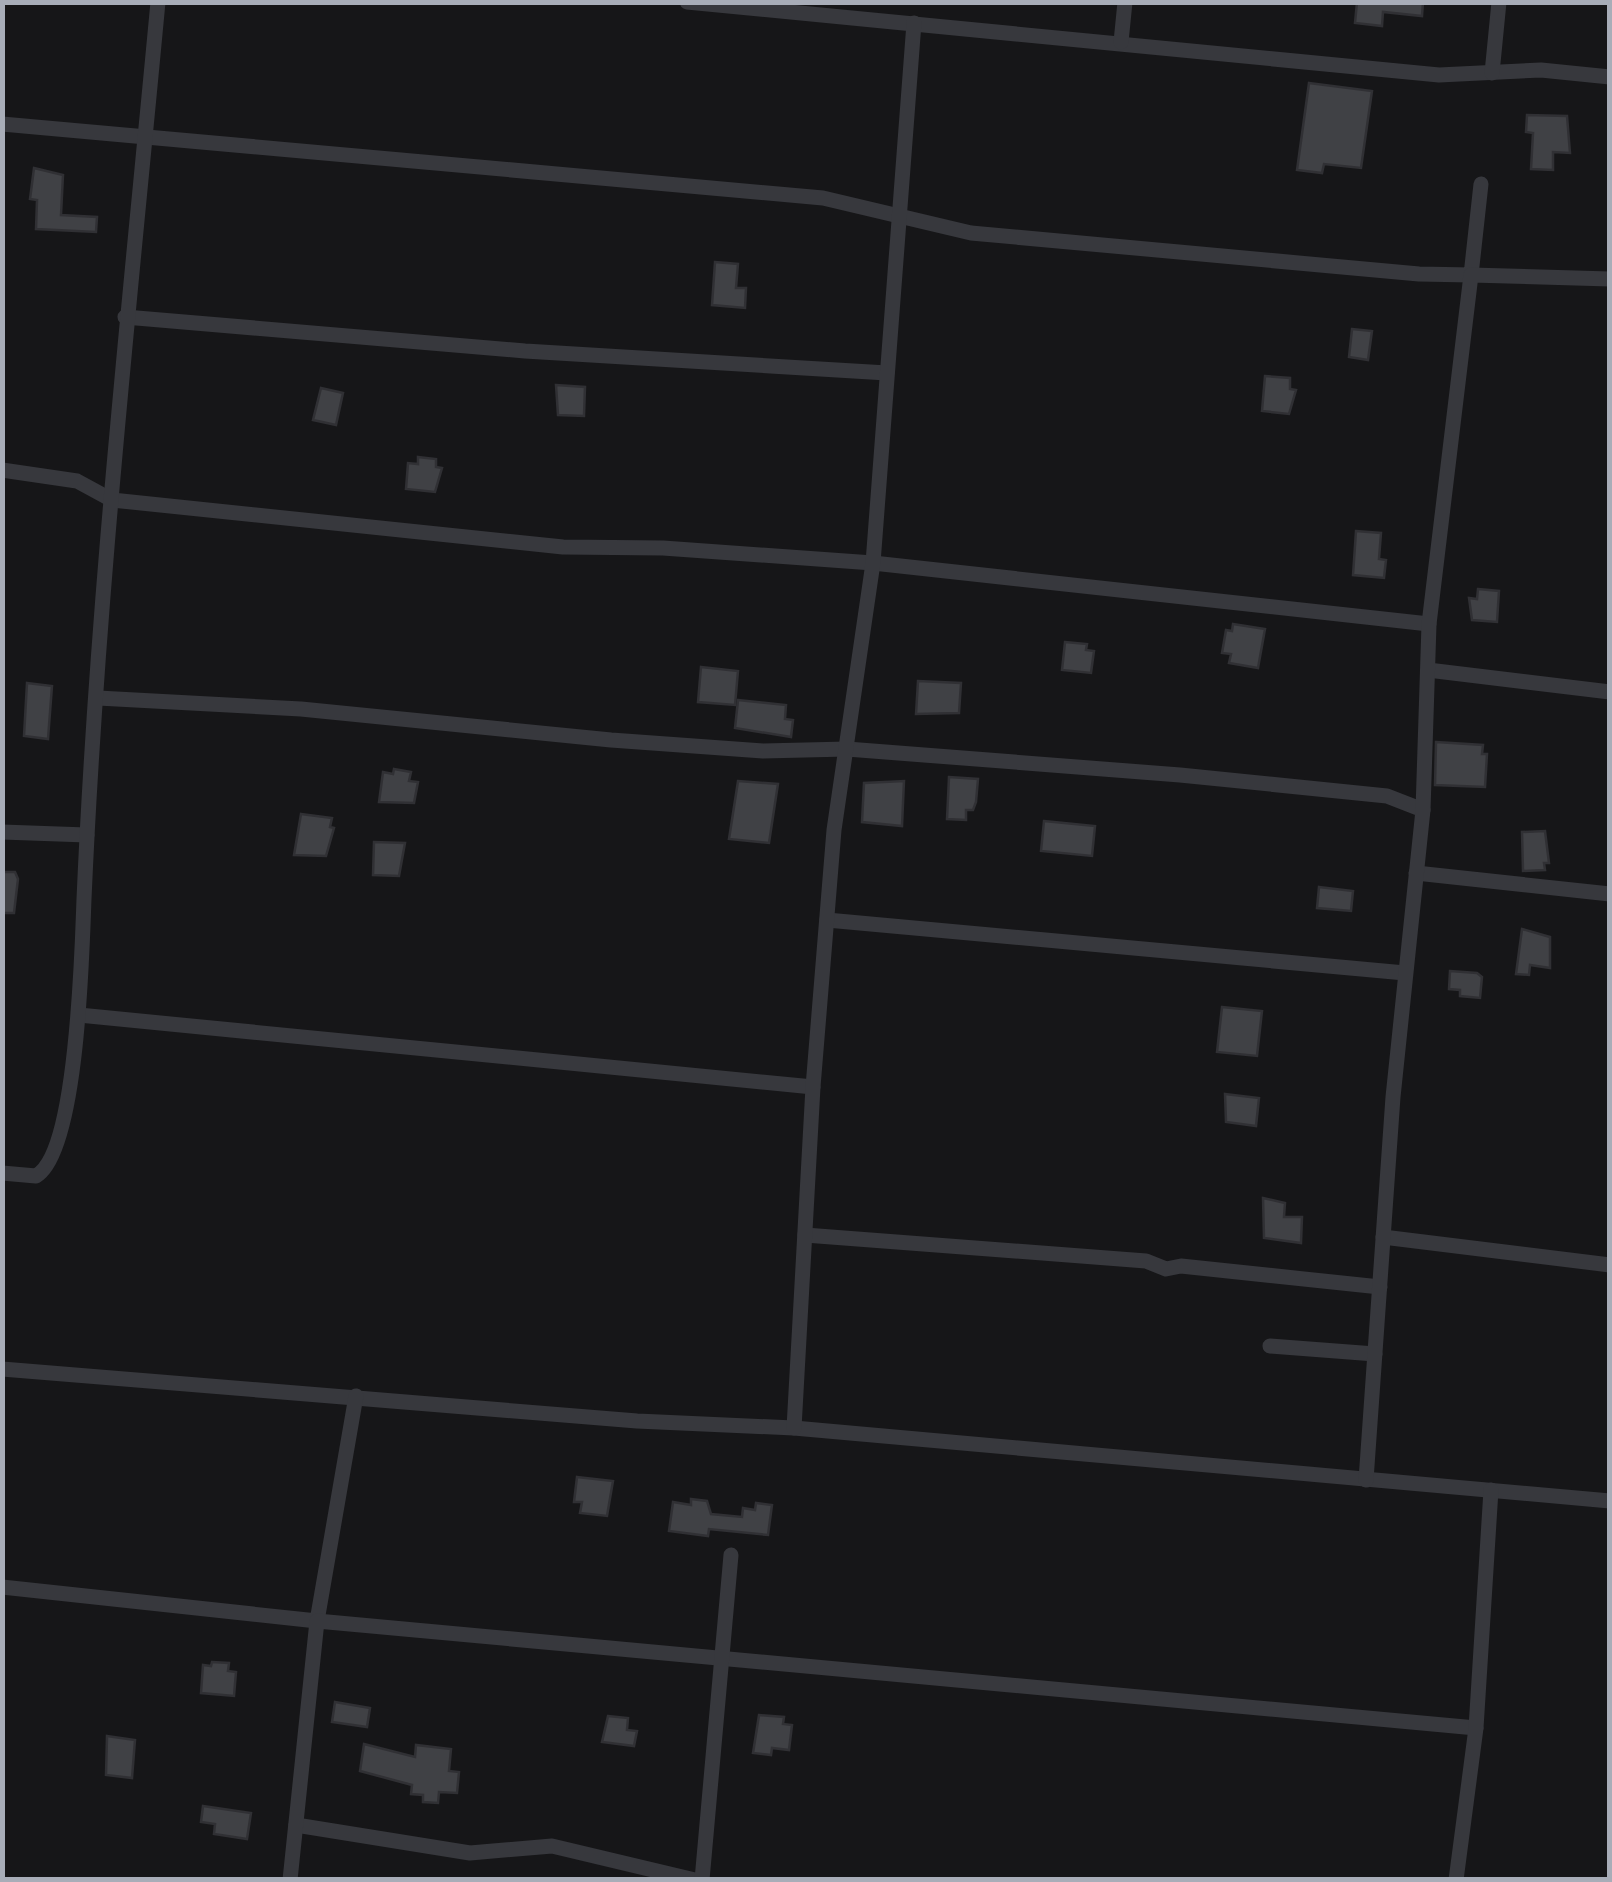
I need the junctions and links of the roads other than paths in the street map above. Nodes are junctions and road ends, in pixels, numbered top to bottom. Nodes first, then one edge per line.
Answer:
1 (158, 2) edge
2 (687, 2) edge
3 (1126, 2) edge
4 (1499, 2) edge
5 (914, 23) junction
6 (1121, 42) junction
7 (1492, 73) junction
8 (1610, 76) edge
9 (2, 124) edge
10 (146, 136) junction
11 (1481, 184) dead end
12 (897, 217) junction
13 (1471, 275) junction
14 (1610, 279) edge
15 (125, 317) junction
16 (886, 373) junction
17 (2, 470) edge
18 (112, 500) junction
19 (873, 562) junction
20 (1429, 624) junction
21 (1428, 670) junction
22 (1610, 692) edge
23 (98, 698) junction
24 (847, 749) junction
25 (1423, 810) junction
26 (2, 832) edge
27 (87, 835) junction
28 (1416, 873) junction
29 (1610, 894) edge
30 (827, 920) junction
31 (1405, 973) junction
32 (79, 1015) junction
33 (813, 1086) junction
34 (2, 1173) edge
35 (805, 1235) junction
36 (1384, 1237) junction
37 (1610, 1265) edge
38 (1380, 1288) junction
39 (1270, 1346) dead end
40 (1375, 1354) junction
41 (2, 1369) edge
42 (356, 1396) junction
43 (794, 1428) junction
44 (1366, 1480) junction
45 (1492, 1490) junction
46 (1610, 1501) edge
47 (731, 1555) dead end
48 (2, 1587) edge
49 (316, 1621) junction
50 (719, 1658) junction
51 (1476, 1728) junction
52 (296, 1825) junction
53 (290, 1880) edge
54 (699, 1880) edge
55 (1456, 1880) edge

1 - 10 street
2 - 5 street
3 - 6 street
4 - 7 street
5 - 6 street
5 - 12 street
6 - 7 street
7 - 8 street
9 - 10 street
10 - 12 street
10 - 15 street
11 - 13 street
12 - 13 street
12 - 16 street
13 - 14 street
13 - 20 street
15 - 16 street
15 - 18 street
16 - 19 street
17 - 18 street
18 - 19 street
18 - 23 street
19 - 20 street
19 - 24 street
20 - 21 street
21 - 22 street
21 - 25 street
23 - 24 street
23 - 27 street
24 - 25 street
24 - 30 street
25 - 28 street
26 - 27 street
27 - 32 street
28 - 29 street
28 - 31 street
30 - 31 street
30 - 33 street
31 - 36 street
32 - 33 street
32 - 34 street
33 - 35 street
35 - 38 street
35 - 43 street
36 - 37 street
36 - 38 street
38 - 40 street
39 - 40 street
40 - 44 street
41 - 42 street
42 - 43 street
42 - 49 street
43 - 44 street
44 - 45 street
45 - 46 street
45 - 51 street
47 - 50 street
48 - 49 street
49 - 50 street
49 - 52 street
50 - 51 street
50 - 54 street
51 - 55 street
52 - 53 street
52 - 54 street

